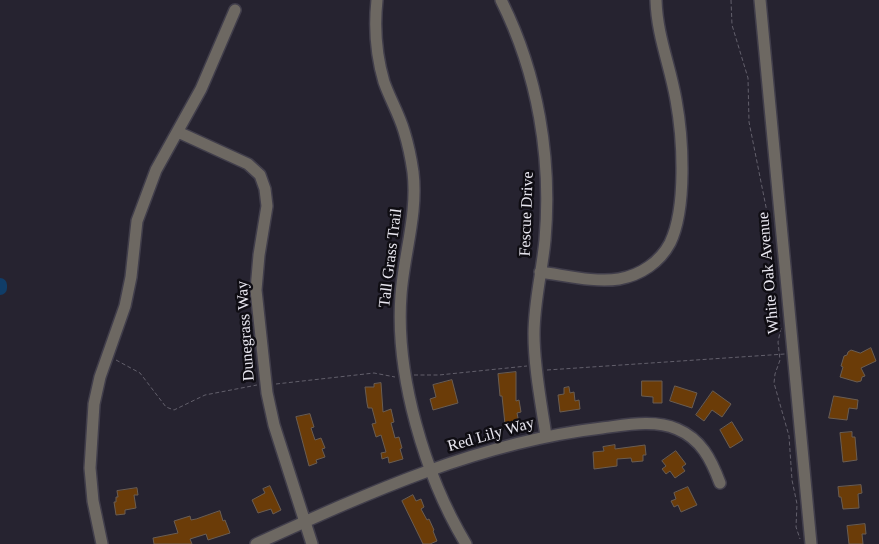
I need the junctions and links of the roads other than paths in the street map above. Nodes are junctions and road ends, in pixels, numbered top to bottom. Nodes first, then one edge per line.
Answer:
1 (376, 0) edge
2 (501, 0) edge
3 (656, 0) edge
4 (760, 0) edge
5 (236, 10) dead end
6 (178, 132) junction
7 (540, 272) junction
8 (546, 436) junction
9 (432, 469) junction
10 (720, 483) dead end
11 (305, 522) junction
12 (102, 544) edge
13 (256, 544) edge
14 (312, 544) edge
15 (466, 544) edge
16 (811, 544) edge

1 - 9 street, Tall Grass Trail
2 - 7 street, Fescue Drive
3 - 7 street
4 - 16 street, White Oak Avenue
5 - 6 street
6 - 11 street, Dunegrass Way
6 - 12 street
7 - 8 street, Fescue Drive
8 - 9 street, Red Lily Way
8 - 10 street, Red Lily Way
9 - 11 street, Red Lily Way
9 - 15 street, Tall Grass Trail
11 - 13 street, Red Lily Way
11 - 14 street, Dunegrass Way

